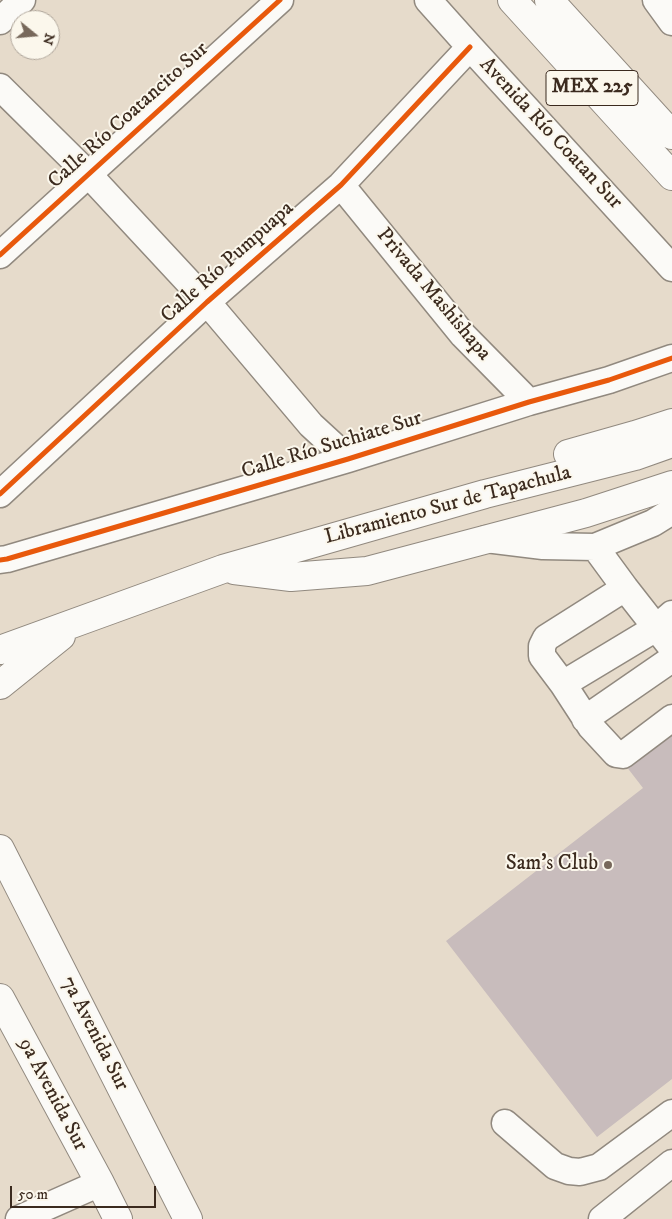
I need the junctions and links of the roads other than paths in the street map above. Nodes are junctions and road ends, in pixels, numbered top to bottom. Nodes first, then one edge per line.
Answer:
1 (22, 0) edge
2 (280, 0) edge
3 (428, 0) edge
4 (512, 0) edge
5 (549, 0) edge
6 (656, 0) edge
7 (0, 21) edge
8 (672, 22) edge
9 (470, 47) junction
10 (0, 87) edge
11 (672, 134) edge
12 (89, 175) junction
13 (672, 176) edge
14 (341, 185) junction
15 (0, 255) edge
16 (672, 268) edge
17 (207, 302) junction
18 (672, 358) edge
19 (528, 402) junction
20 (672, 422) edge
21 (672, 444) edge
22 (348, 459) junction
23 (672, 460) edge
24 (672, 485) edge
25 (0, 494) edge
26 (672, 511) edge
27 (485, 539) junction
28 (595, 547) junction
29 (0, 560) edge
30 (223, 569) junction
31 (625, 588) junction
32 (79, 621) junction
33 (664, 621) edge
34 (672, 648) edge
35 (0, 650) edge
36 (672, 659) edge
37 (563, 684) junction
38 (0, 686) edge
39 (672, 718) edge
40 (586, 719) junction
41 (0, 849) edge
42 (0, 998) edge
43 (672, 1113) edge
44 (506, 1123) dead end
45 (672, 1163) edge
46 (100, 1183) junction
47 (20, 1219) edge
48 (118, 1219) edge
49 (188, 1219) edge
50 (602, 1219) edge

1 - 7 street
2 - 12 street, Calle Río Coatancito Sur
3 - 9 street, Avenida Río Coatan Sur
4 - 13 main road, MEX 225
5 - 11 main road, MEX 225
6 - 8 street
9 - 14 street, Calle Río Pumpuapa
9 - 16 street, Avenida Río Coatan Sur
10 - 12 street
12 - 15 street, Calle Río Coatancito Sur
12 - 17 street
14 - 17 street, Calle Río Pumpuapa
14 - 19 street, Privada Mashishapa
17 - 22 street
17 - 25 street, Calle Río Pumpuapa
18 - 19 street, Calle Río Suchiate Sur
19 - 22 street, Calle Río Suchiate Sur
20 - 30 main road
21 - 30 main road, Libramiento Sur de Tapachula
22 - 29 street, Calle Río Suchiate Sur
23 - 30 main road, Libramiento Sur de Tapachula
24 - 27 main road
26 - 28 street
27 - 28 street
27 - 30 main road
28 - 31 street
30 - 32 main road, Libramiento Sur de Tapachula
31 - 33 street
31 - 37 street
32 - 35 main road, Libramiento Sur de Tapachula
32 - 38 main road
33 - 34 street
33 - 37 street
36 - 40 street
37 - 40 street
39 - 40 street
41 - 49 main road, 7a Avenida Sur
42 - 46 main road, 9a Avenida Sur
43 - 44 street
45 - 50 street
46 - 47 street
46 - 48 main road, 9a Avenida Sur

